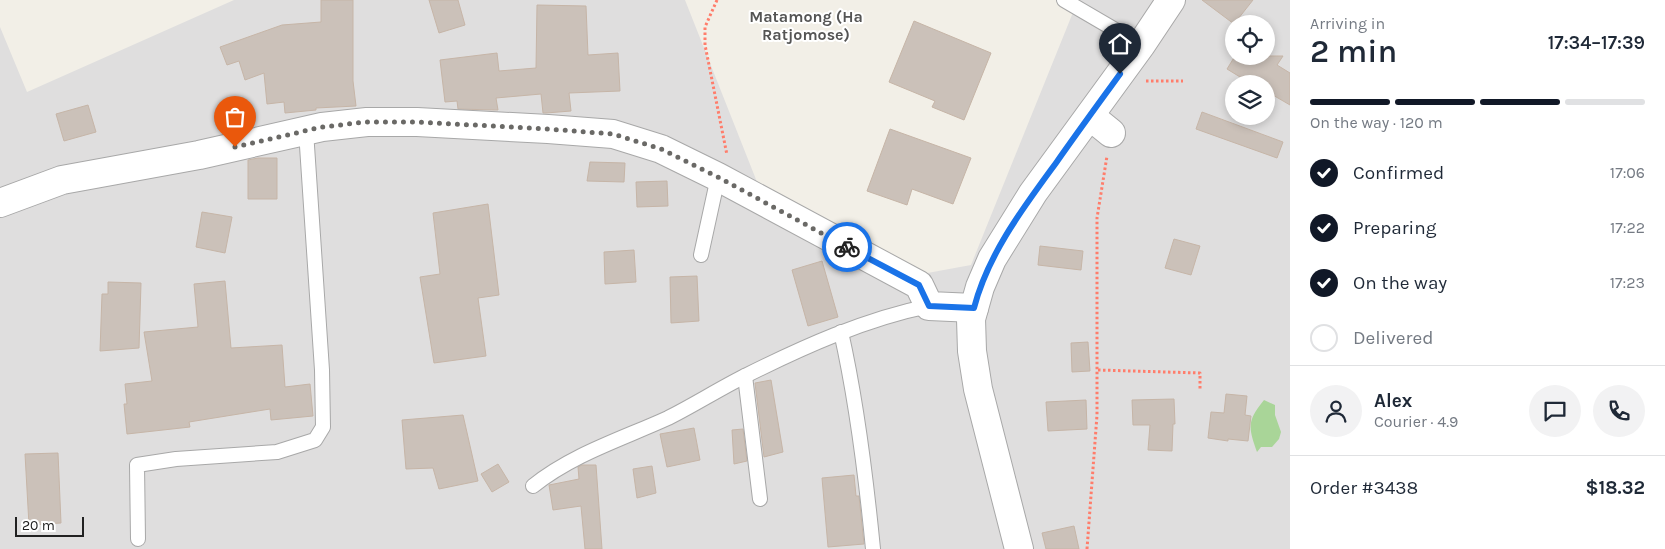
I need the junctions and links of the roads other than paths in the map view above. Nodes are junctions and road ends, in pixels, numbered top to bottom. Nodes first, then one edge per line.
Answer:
1 (1064, 0) edge
2 (1170, 0) edge
3 (1141, 45) junction
4 (1090, 116) junction
5 (306, 131) junction
6 (1111, 133) road end
7 (726, 181) junction
8 (0, 202) edge
9 (701, 255) dead end
10 (929, 306) junction
11 (974, 308) junction
12 (841, 332) junction
13 (745, 376) junction
14 (533, 486) dead end
15 (760, 499) dead end
16 (138, 539) dead end
17 (873, 549) edge
18 (1019, 549) edge

1 - 3 lane
2 - 3 street
3 - 4 street
4 - 6 street
4 - 11 street
5 - 7 street
5 - 8 street
5 - 16 lane
7 - 9 lane
7 - 10 street
10 - 11 street
10 - 12 lane
11 - 18 street
12 - 13 lane
12 - 17 lane
13 - 14 lane
13 - 15 lane

